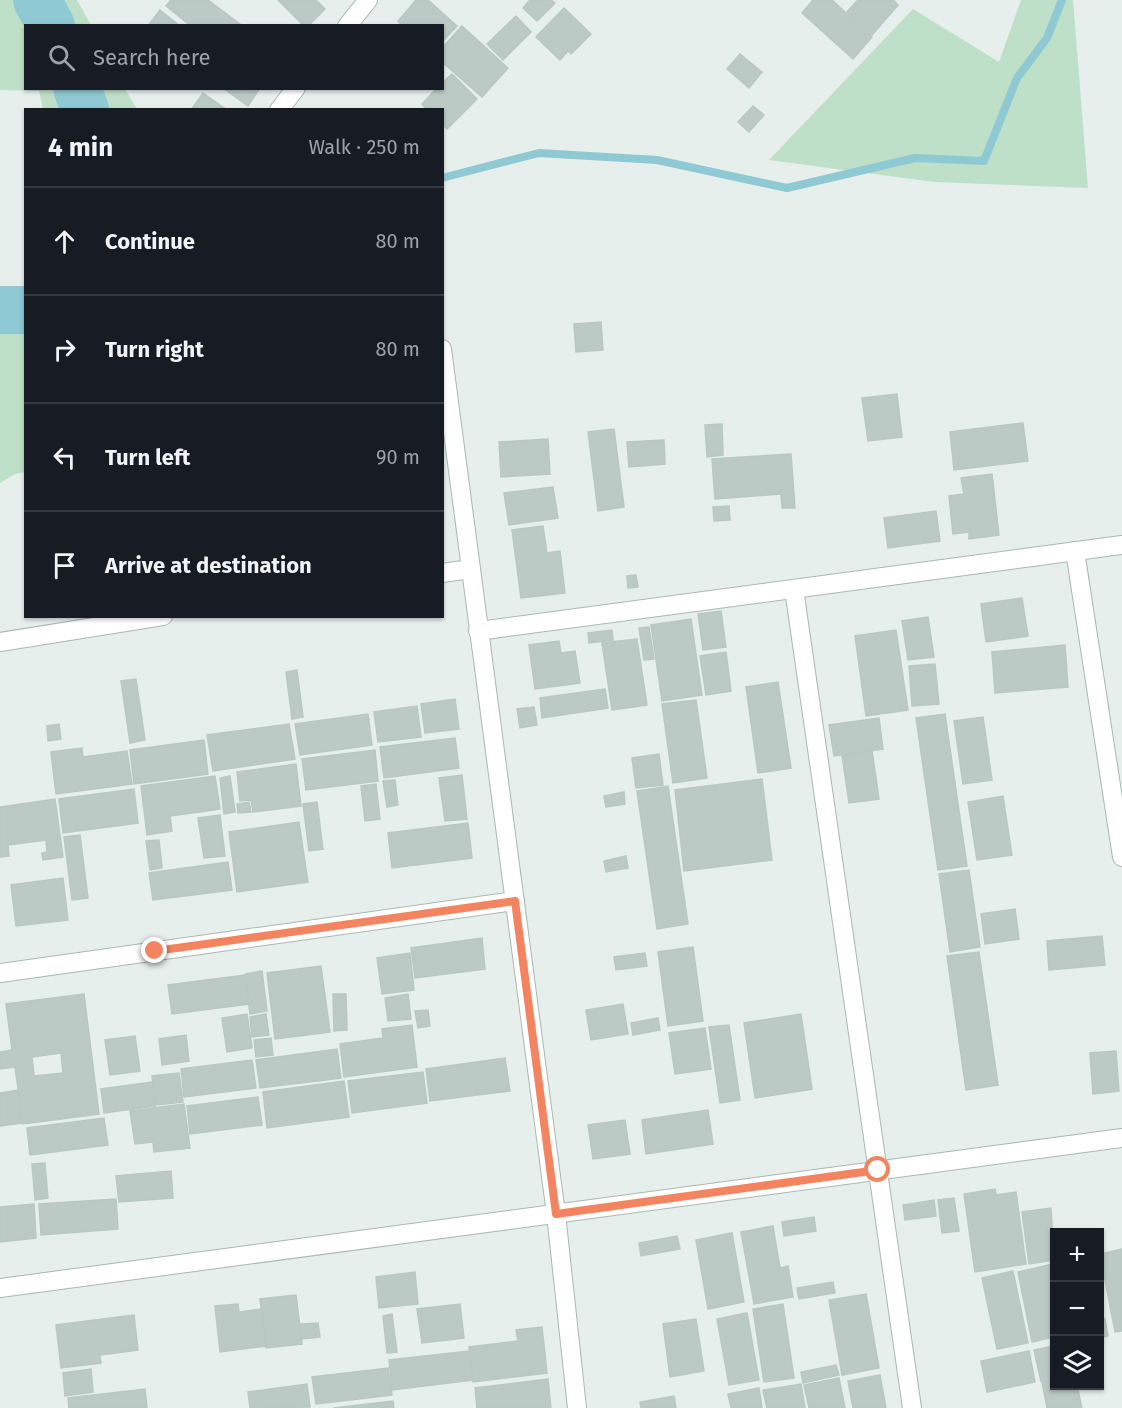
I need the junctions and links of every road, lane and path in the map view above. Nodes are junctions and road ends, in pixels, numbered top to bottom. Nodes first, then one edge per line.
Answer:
1 (368, 0) edge
2 (349, 24) edge
3 (294, 90) edge
4 (281, 108) edge
5 (444, 364) edge
6 (1122, 545) edge
7 (1075, 551) junction
8 (471, 569) junction
9 (444, 573) edge
10 (794, 589) junction
11 (150, 618) edge
12 (478, 631) junction
13 (0, 642) edge
14 (1122, 857) edge
15 (515, 901) junction
16 (0, 973) edge
17 (1122, 1138) edge
18 (878, 1170) junction
19 (556, 1214) junction
20 (0, 1288) edge
21 (577, 1408) edge
22 (912, 1408) edge

1 - 2 street
3 - 4 street
5 - 8 street
6 - 7 street
7 - 10 street
7 - 14 street
8 - 9 street
8 - 12 street
10 - 12 street
10 - 18 street
11 - 13 street
12 - 15 street
15 - 16 street
15 - 19 street
17 - 18 street
18 - 19 street
18 - 22 street
19 - 20 street
19 - 21 street

